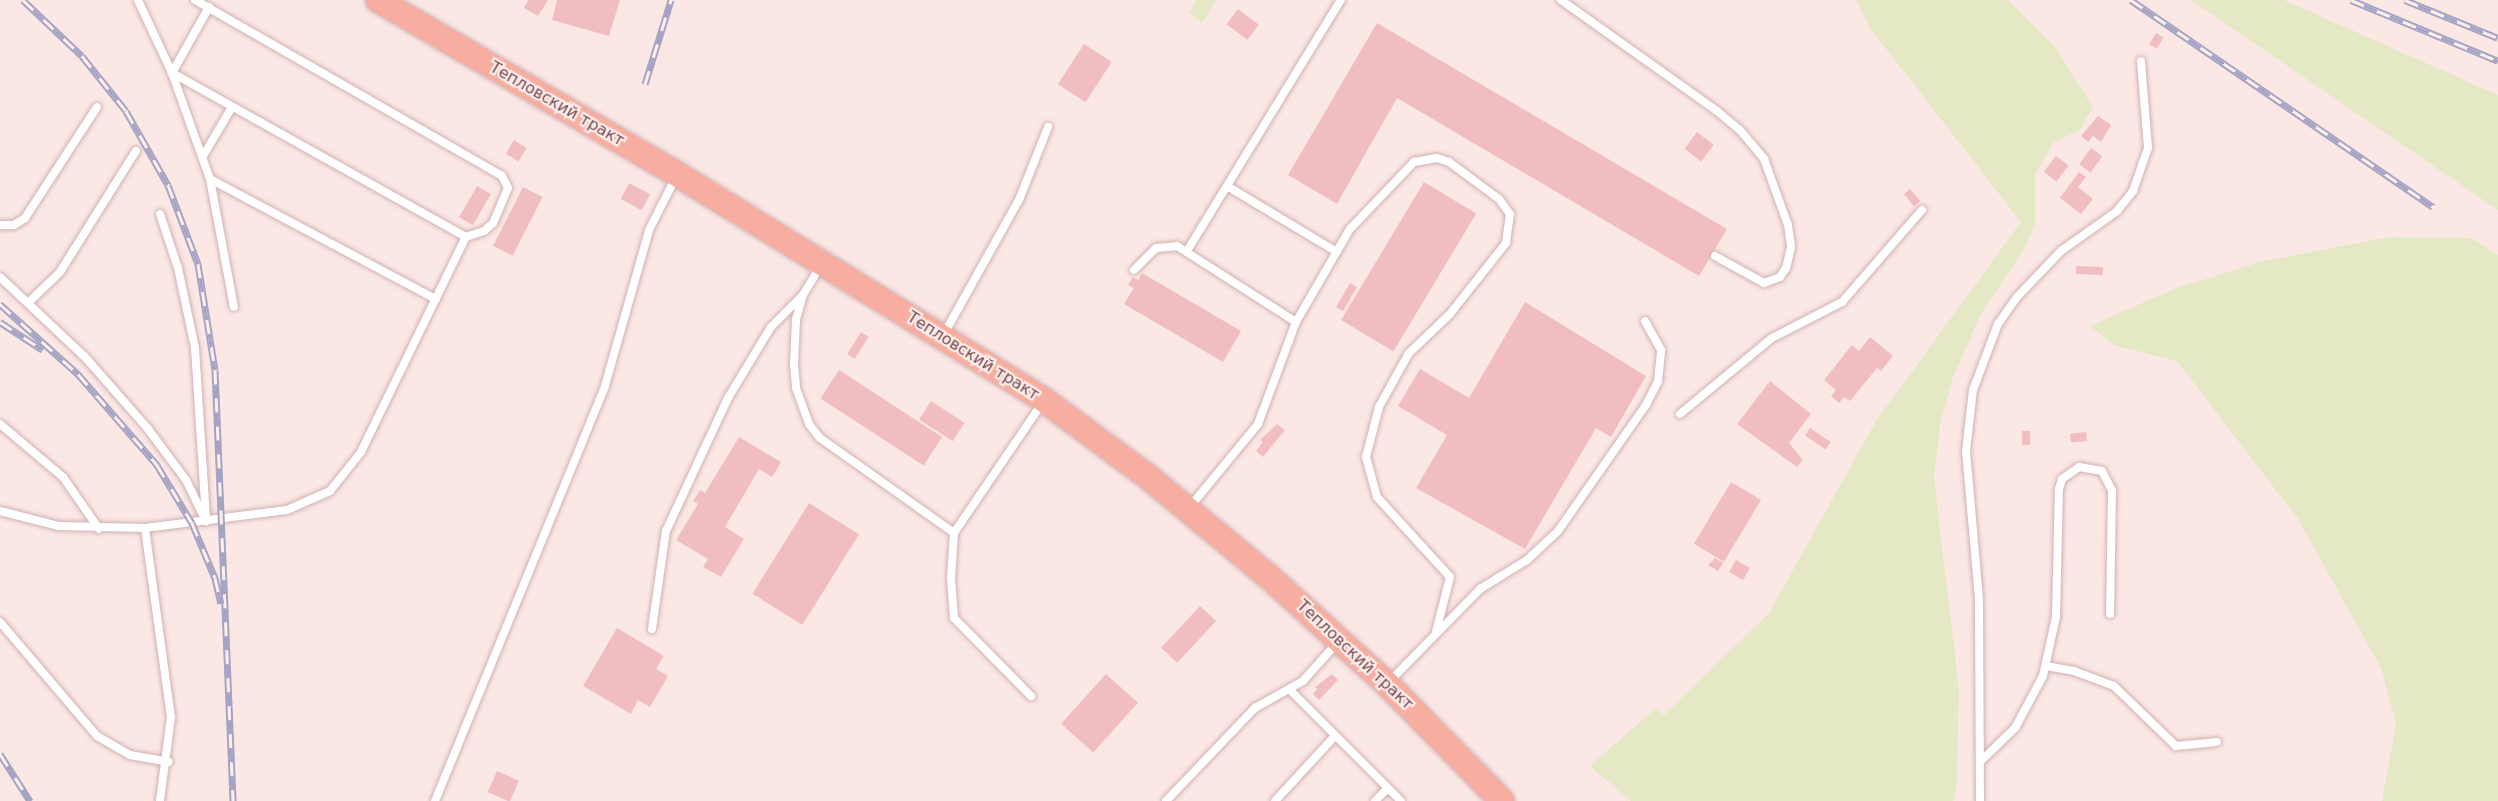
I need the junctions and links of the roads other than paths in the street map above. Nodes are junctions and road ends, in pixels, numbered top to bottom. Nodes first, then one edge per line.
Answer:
1 (138, 0) edge
2 (195, 0) edge
3 (378, 0) edge
4 (1341, 0) edge
5 (1562, 0) edge
6 (209, 7) junction
7 (2141, 61) dead end
8 (172, 73) junction
9 (97, 107) dead end
10 (232, 107) junction
11 (1048, 127) dead end
12 (136, 151) dead end
13 (203, 156) junction
14 (677, 174) junction
15 (210, 179) junction
16 (1227, 186) junction
17 (1922, 210) dead end
18 (160, 214) dead end
19 (0, 225) edge
20 (466, 237) junction
21 (1187, 251) junction
22 (1337, 252) junction
23 (1715, 256) dead end
24 (822, 262) junction
25 (1134, 270) dead end
26 (0, 277) edge
27 (803, 295) junction
28 (436, 300) junction
29 (30, 302) junction
30 (234, 307) dead end
31 (1645, 321) dead end
32 (1296, 322) junction
33 (943, 335) junction
34 (1044, 400) junction
35 (1680, 414) dead end
36 (0, 424) edge
37 (1188, 509) junction
38 (0, 511) edge
39 (206, 521) junction
40 (145, 528) junction
41 (99, 529) junction
42 (954, 533) junction
43 (2110, 614) dead end
44 (0, 622) edge
45 (652, 629) dead end
46 (1436, 632) junction
47 (1340, 640) junction
48 (2046, 666) junction
49 (1387, 684) junction
50 (1289, 689) junction
51 (1030, 696) dead end
52 (1335, 736) junction
53 (2217, 742) dead end
54 (1982, 760) junction
55 (168, 762) junction
56 (1388, 788) junction
57 (160, 801) edge
58 (435, 801) edge
59 (1166, 801) edge
60 (1275, 801) edge
61 (1375, 801) edge
62 (1401, 801) edge
63 (1502, 801) edge
64 (1980, 801) edge

1 - 8 lane
2 - 6 lane
3 - 14 main road, Тепловский тракт
4 - 16 lane
5 - 23 lane
6 - 8 lane
6 - 20 lane
7 - 54 lane
8 - 10 lane
8 - 13 lane
9 - 19 lane
10 - 13 lane
10 - 20 lane
11 - 33 lane
12 - 29 lane
13 - 15 lane
14 - 24 main road, Тепловский тракт
14 - 58 lane
15 - 28 lane
15 - 30 lane
16 - 21 lane
16 - 22 lane
17 - 35 lane
18 - 39 lane
20 - 28 lane
21 - 25 lane
21 - 32 lane
22 - 32 lane
22 - 46 lane
24 - 27 lane
24 - 33 main road, Тепловский тракт
26 - 29 lane
27 - 42 lane
27 - 45 lane
28 - 39 lane
29 - 39 lane
31 - 46 lane
32 - 37 lane
33 - 34 main road, Тепловский тракт
34 - 37 main road, Тепловский тракт
34 - 42 lane
36 - 41 lane
37 - 47 main road, Тепловский тракт
38 - 41 lane
39 - 40 lane
40 - 41 lane
40 - 55 lane
42 - 51 lane
43 - 48 lane
44 - 55 lane
46 - 49 lane
47 - 49 main road, Тепловский тракт
47 - 50 lane
48 - 53 lane
48 - 54 lane
49 - 63 main road, Тепловский тракт
50 - 52 lane
50 - 59 lane
52 - 56 lane
52 - 60 lane
54 - 64 lane
55 - 57 lane
56 - 61 lane
56 - 62 lane

